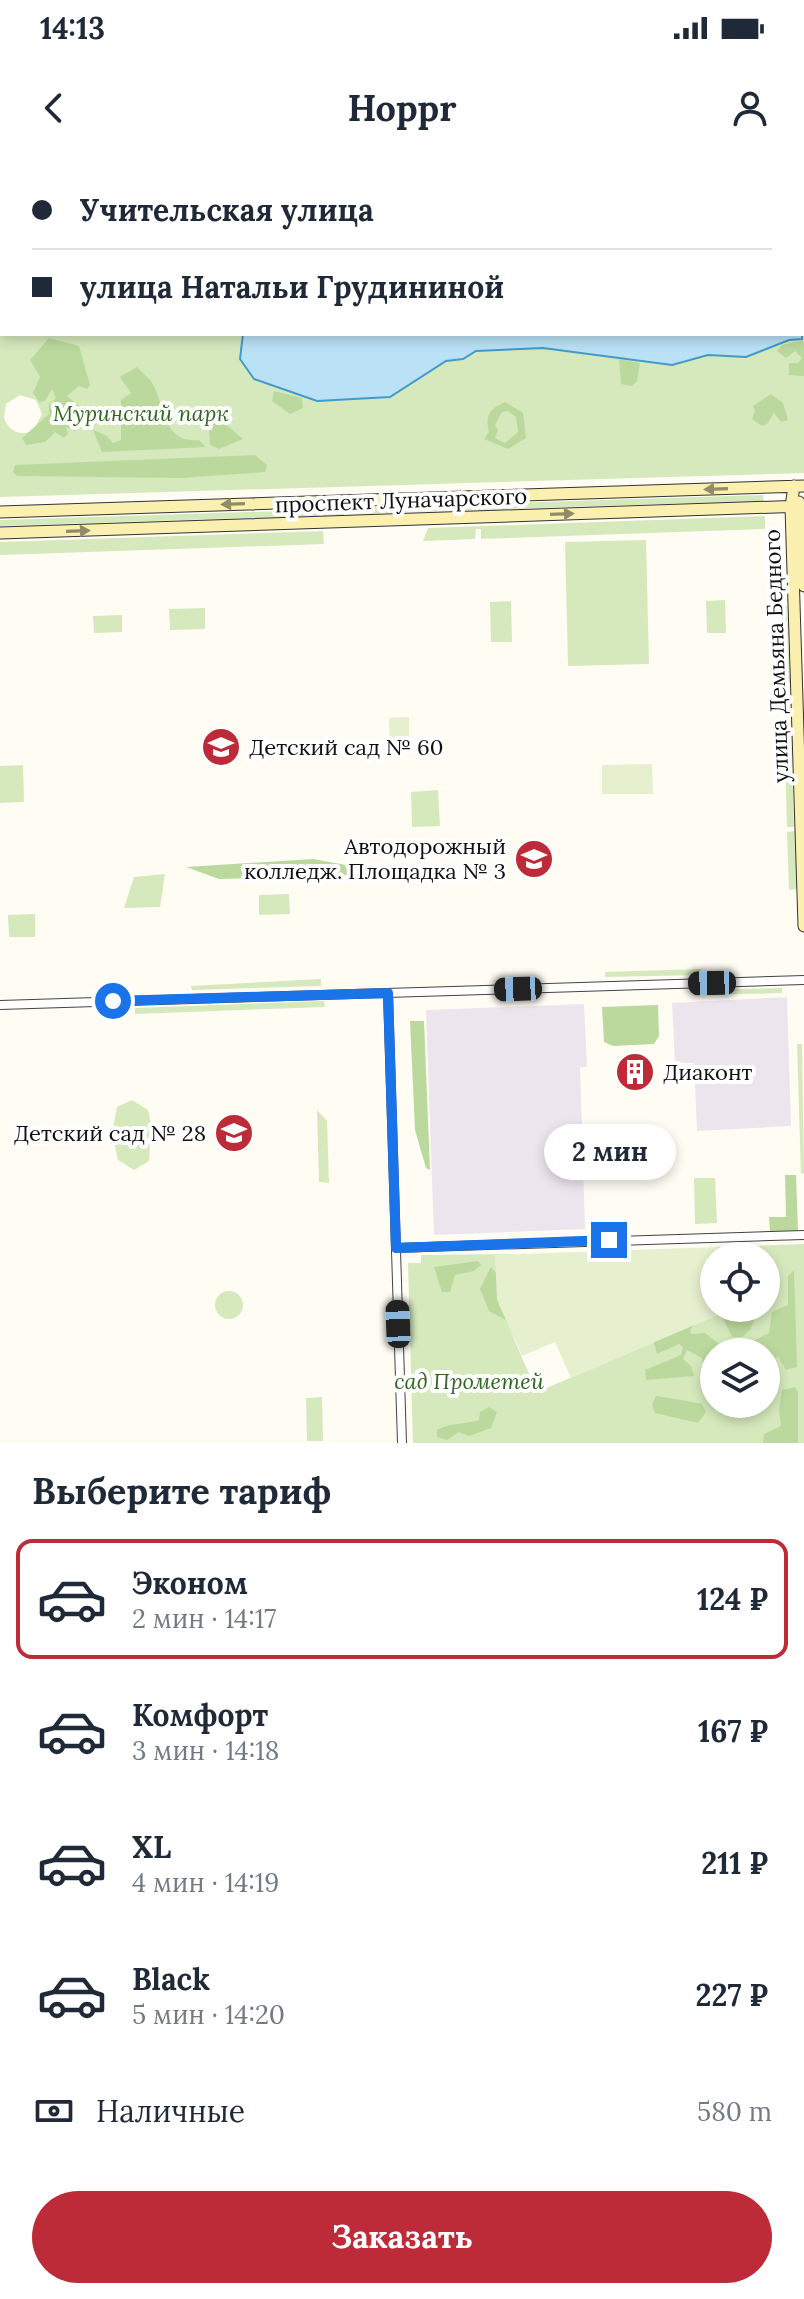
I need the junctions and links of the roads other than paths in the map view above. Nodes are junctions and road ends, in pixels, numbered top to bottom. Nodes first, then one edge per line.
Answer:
1 (799, 486) edge
2 (799, 506) edge
3 (0, 512) edge
4 (0, 533) edge
5 (804, 586) edge
6 (804, 926) edge
7 (804, 980) edge
8 (388, 993) junction
9 (0, 1005) edge
10 (804, 1235) edge
11 (396, 1248) junction
12 (402, 1443) edge

1 - 2 main road, улица Демьяна Бедного
1 -> 3 main road, проспект Луначарского
4 -> 2 main road, проспект Луначарского
2 - 5 main road, улица Демьяна Бедного
2 - 6 main road, улица Демьяна Бедного
7 - 8 street
8 - 9 street
8 - 11 street
10 - 11 street
11 - 12 street

